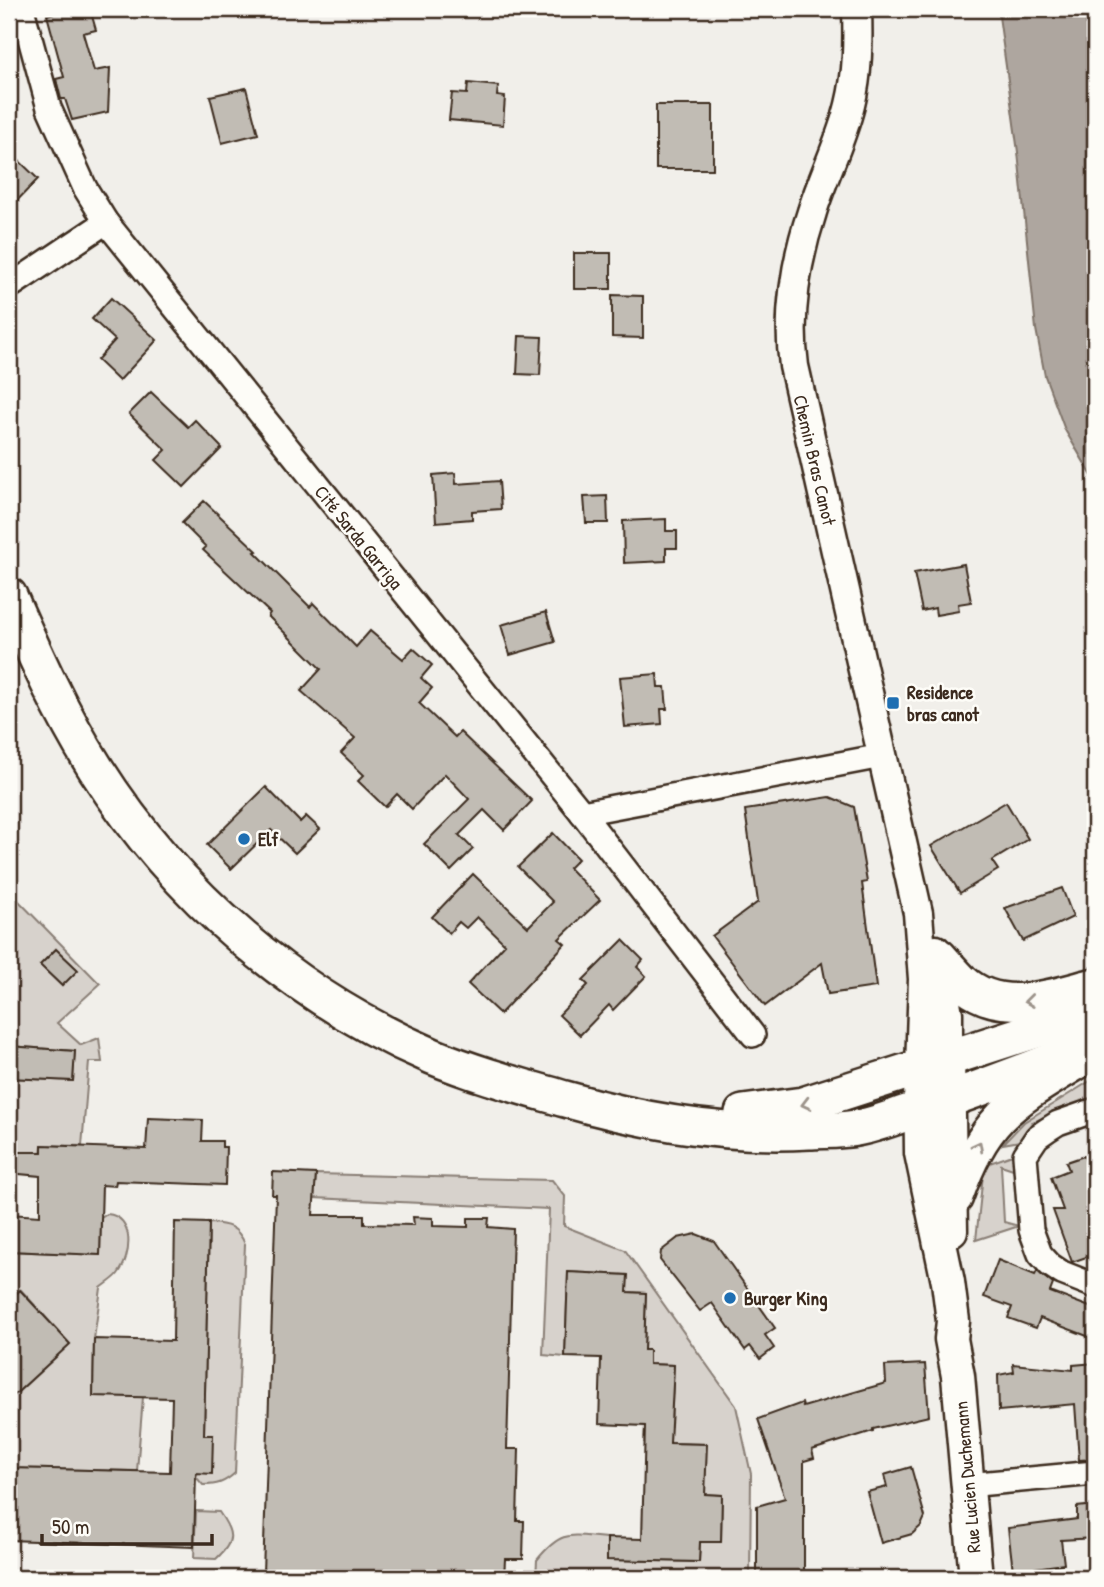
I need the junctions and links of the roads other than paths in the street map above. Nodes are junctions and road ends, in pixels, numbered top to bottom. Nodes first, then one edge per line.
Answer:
1 (22, 9) edge
2 (857, 9) edge
3 (106, 222) junction
4 (9, 287) edge
5 (9, 596) edge
6 (882, 756) junction
7 (582, 813) junction
8 (918, 913) junction
9 (939, 957) junction
10 (1095, 985) edge
11 (1095, 1011) edge
12 (753, 1035) dead end
13 (1095, 1044) edge
14 (1095, 1052) edge
15 (934, 1063) junction
16 (935, 1104) junction
17 (1095, 1110) edge
18 (607, 1111) junction
19 (952, 1209) junction
20 (948, 1282) junction
21 (1095, 1286) edge
22 (1095, 1473) edge
23 (967, 1485) junction
24 (976, 1578) edge

1 - 3 street, Cité Sarda Garriga
2 - 6 street, Chemin Bras Canot
3 - 4 street
3 - 7 street, Cité Sarda Garriga
5 - 18 main road
6 - 7 street
6 - 8 street, Chemin Bras Canot
7 - 12 street, Cité Sarda Garriga
8 - 9 street, Chemin Bras Canot
8 - 15 street, Chemin Bras Canot
10 -> 9 main road
9 - 15 street, Chemin Bras Canot
11 - 15 main road
13 - 16 main road
19 -> 14 main road
15 - 16 main road
15 -> 18 main road
16 - 18 main road
16 - 19 main road, Rue Lucien Duchemann
16 - 20 main road, Rue Lucien Duchemann
17 - 21 street
19 - 20 main road, Rue Lucien Duchemann
20 - 23 main road, Rue Lucien Duchemann
22 - 23 street
23 - 24 main road, Rue Lucien Duchemann

